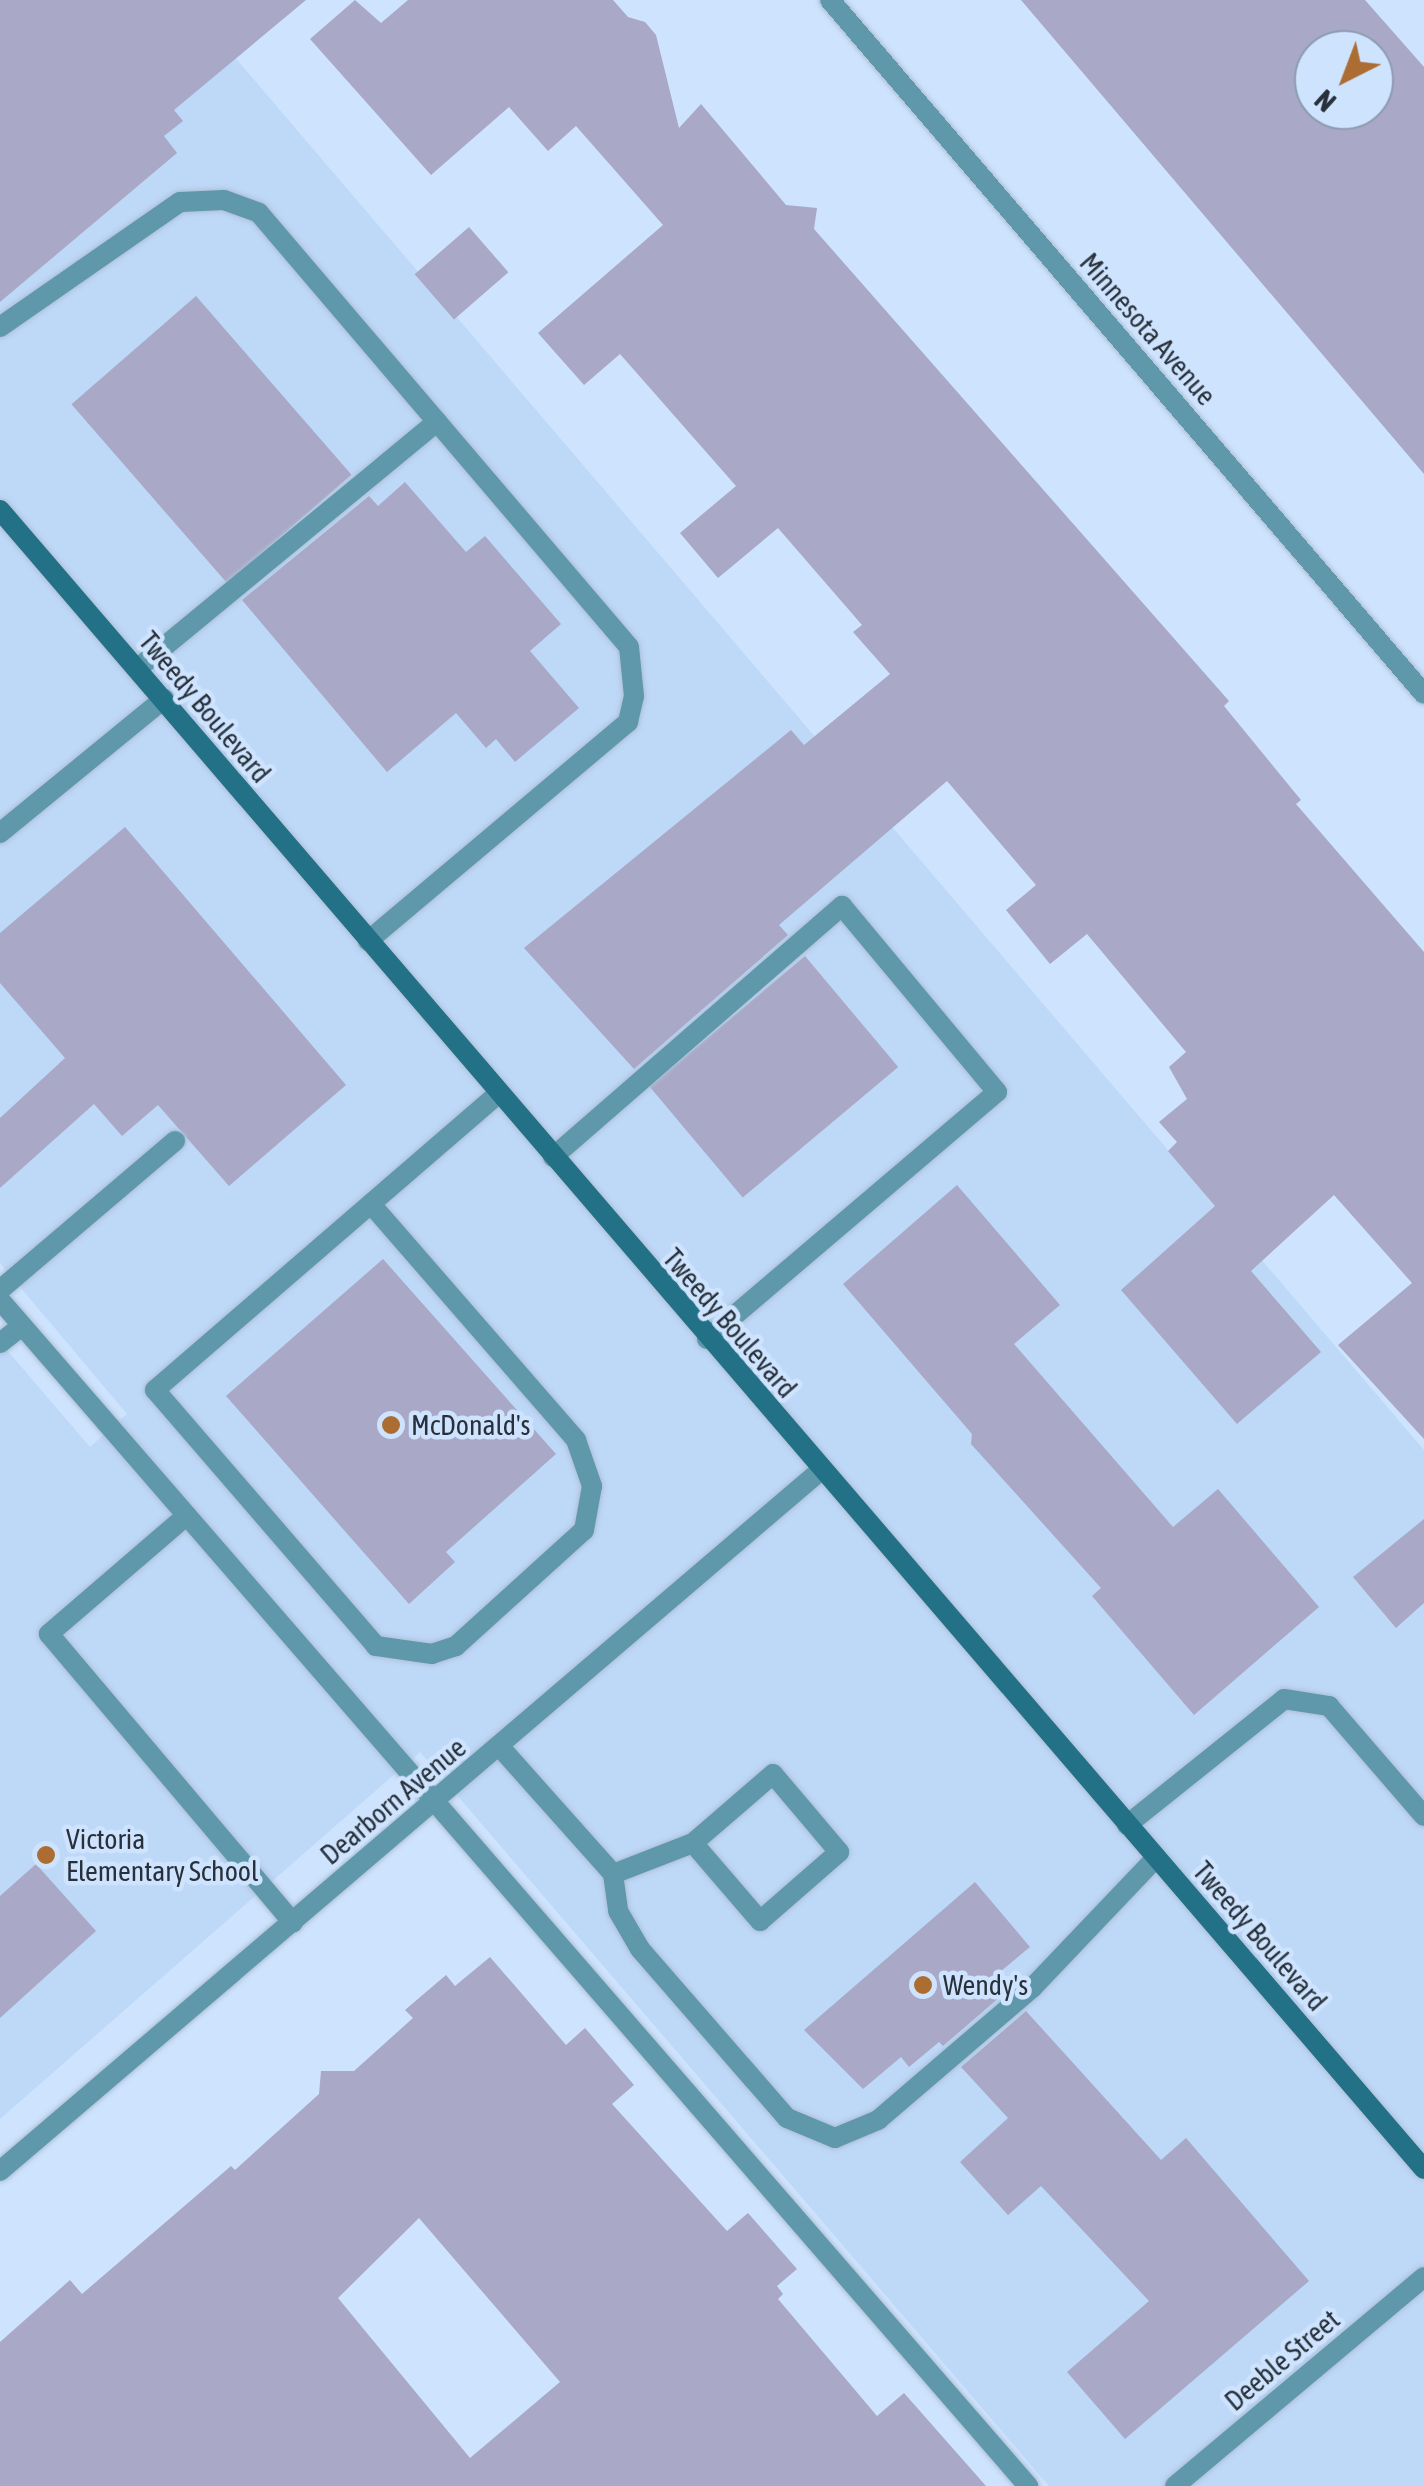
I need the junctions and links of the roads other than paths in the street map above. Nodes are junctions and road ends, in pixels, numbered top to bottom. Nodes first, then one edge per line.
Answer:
1 (830, 0) edge
2 (0, 327) edge
3 (437, 422) junction
4 (0, 510) edge
5 (137, 669) junction
6 (1424, 694) edge
7 (164, 699) junction
8 (0, 833) edge
9 (368, 941) junction
10 (499, 1093) junction
11 (176, 1141) dead end
12 (552, 1156) junction
13 (371, 1204) junction
14 (0, 1290) edge
15 (0, 1300) edge
16 (22, 1326) junction
17 (707, 1340) junction
18 (0, 1343) edge
19 (820, 1471) junction
20 (186, 1516) junction
21 (500, 1747) junction
22 (436, 1801) junction
23 (1424, 1816) edge
24 (1128, 1825) junction
25 (693, 1842) junction
26 (1156, 1858) junction
27 (613, 1874) junction
28 (293, 1922) junction
29 (1424, 2168) edge
30 (0, 2171) edge
31 (1424, 2276) edge
32 (1028, 2486) edge
33 (1175, 2486) edge

1 - 6 street, Minnesota Avenue
2 - 3 street
3 - 5 street
3 - 9 street
4 - 5 main road, Tweedy Boulevard
5 - 7 main road, Tweedy Boulevard
7 - 8 street
7 - 9 main road, Tweedy Boulevard
9 - 10 main road, Tweedy Boulevard
10 - 12 main road, Tweedy Boulevard
10 - 13 street
11 - 14 street
12 - 17 main road, Tweedy Boulevard
12 - 17 street
13 - 13 street
15 - 16 street
16 - 18 street
16 - 20 street
17 - 19 main road, Tweedy Boulevard
19 - 21 street, Dearborn Avenue
19 - 24 main road, Tweedy Boulevard
20 - 22 street
20 - 28 street
21 - 22 street, Dearborn Avenue
21 - 27 street
22 - 28 street, Dearborn Avenue
22 - 32 street
23 - 24 street
24 - 26 main road, Tweedy Boulevard
25 - 25 street
25 - 27 street
26 - 27 street
26 - 29 main road, Tweedy Boulevard
28 - 30 street, Dearborn Avenue
31 - 33 street, Deeble Street

